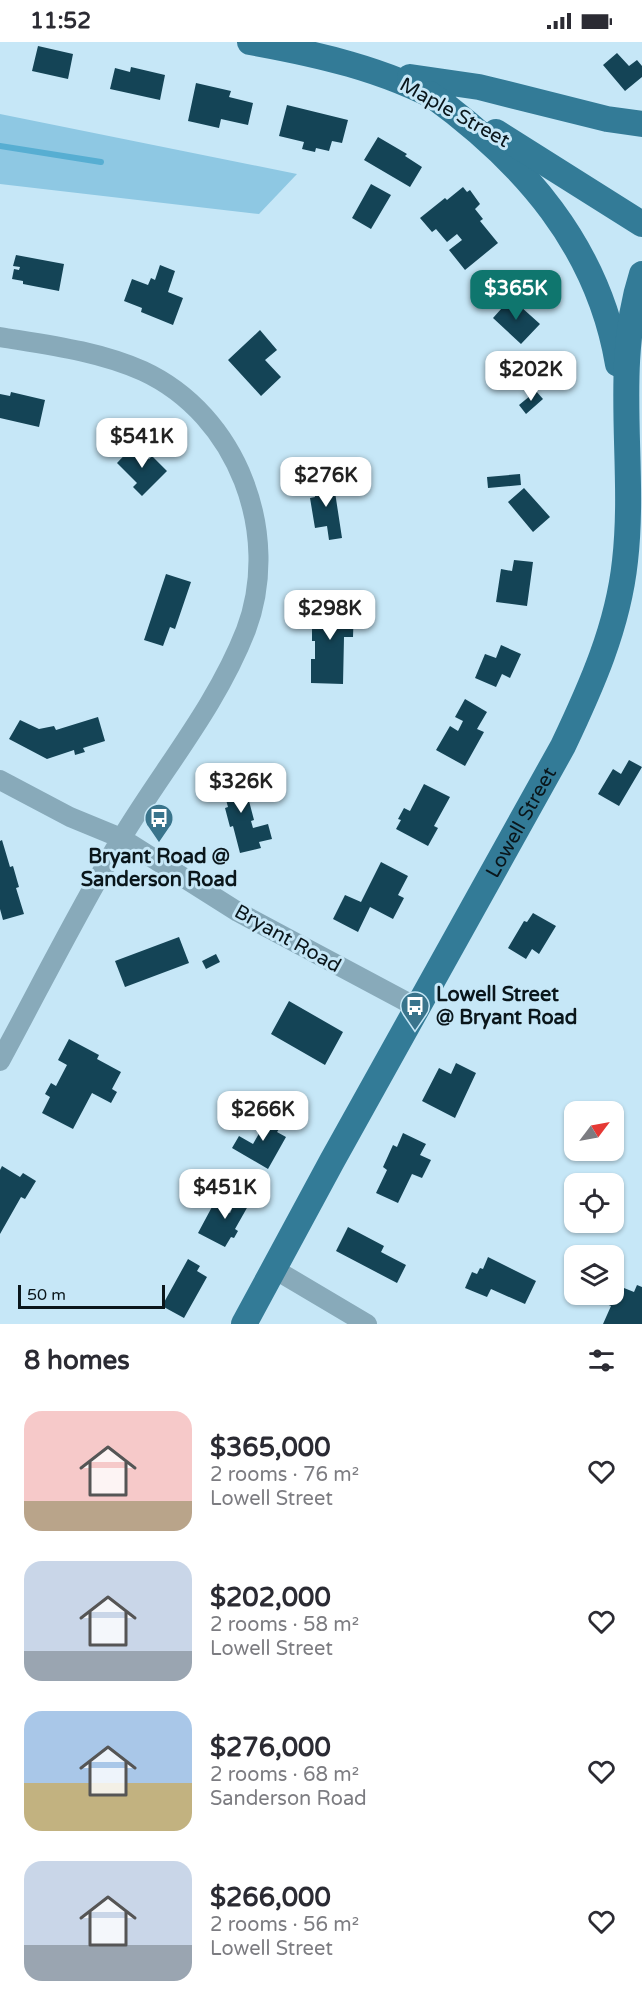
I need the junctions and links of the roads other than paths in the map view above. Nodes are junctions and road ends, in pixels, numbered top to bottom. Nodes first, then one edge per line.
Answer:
1 (250, 42) edge
2 (382, 74) junction
3 (430, 94) junction
4 (642, 124) edge
5 (642, 224) edge
6 (642, 274) edge
7 (0, 337) edge
8 (627, 462) junction
9 (0, 780) edge
10 (121, 838) junction
11 (418, 1008) junction
12 (0, 1061) edge
13 (274, 1269) junction
14 (244, 1324) edge
15 (368, 1324) edge

1 - 2 main road, Maple Street
2 - 3 main road, Maple Street
2 - 4 main road
3 - 5 main road, Maple Street
3 - 8 main road
6 - 8 main road, Lowell Street
7 - 10 street
8 - 11 main road, Lowell Street
9 - 10 street, Bryant Road
10 - 11 street, Bryant Road
10 - 12 street
11 - 13 main road, Lowell Street
13 - 14 main road, Lowell Street
13 - 15 street

